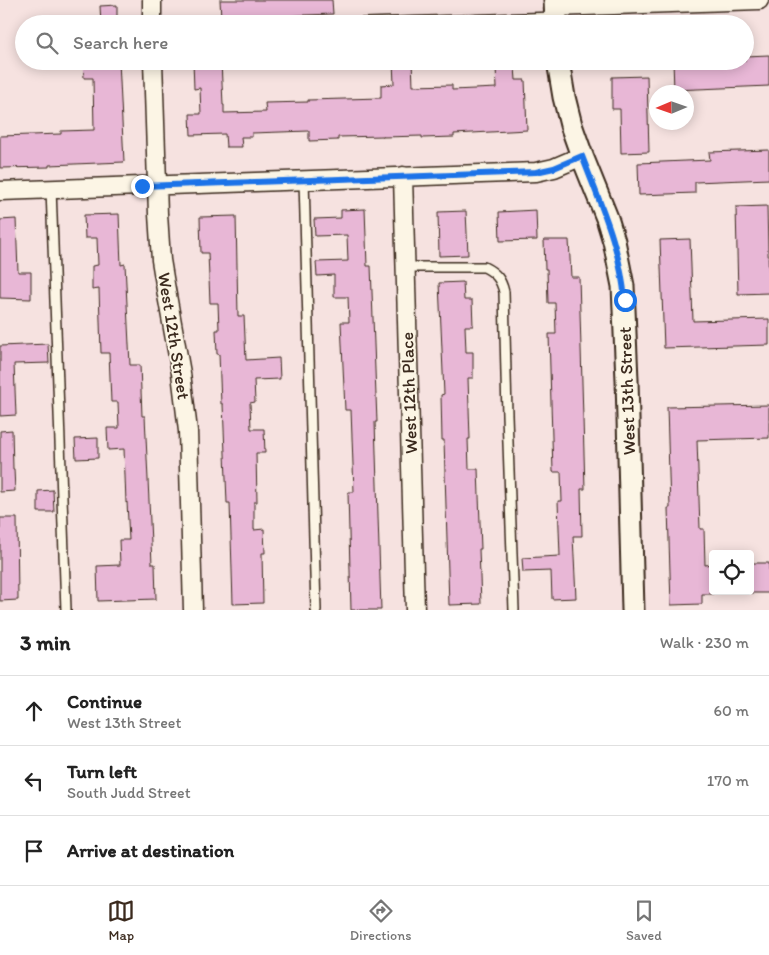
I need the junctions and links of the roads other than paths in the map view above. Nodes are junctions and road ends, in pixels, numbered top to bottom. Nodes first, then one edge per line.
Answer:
1 (152, 0) edge
2 (759, 0) edge
3 (661, 2) edge
4 (555, 12) edge
5 (152, 15) edge
6 (500, 15) edge
7 (153, 70) edge
8 (560, 70) edge
9 (582, 156) junction
10 (403, 176) junction
11 (304, 180) junction
12 (158, 186) junction
13 (51, 188) junction
14 (0, 191) edge
15 (405, 267) junction
16 (66, 610) edge
17 (193, 610) edge
18 (316, 610) edge
19 (415, 610) edge
20 (514, 610) edge
21 (633, 610) edge

1 - 5 street
2 - 3 street
3 - 4 street
4 - 6 lane
7 - 12 street, West 12th Street
8 - 9 street, West 13th Street
9 - 10 street
9 - 21 street, West 13th Street
10 - 11 street
10 - 15 street, West 12th Place
11 - 12 street
11 - 18 lane
12 - 13 street
12 - 17 street, West 12th Street
13 - 14 street
13 - 16 lane
15 - 19 street, West 12th Place
15 - 20 lane

